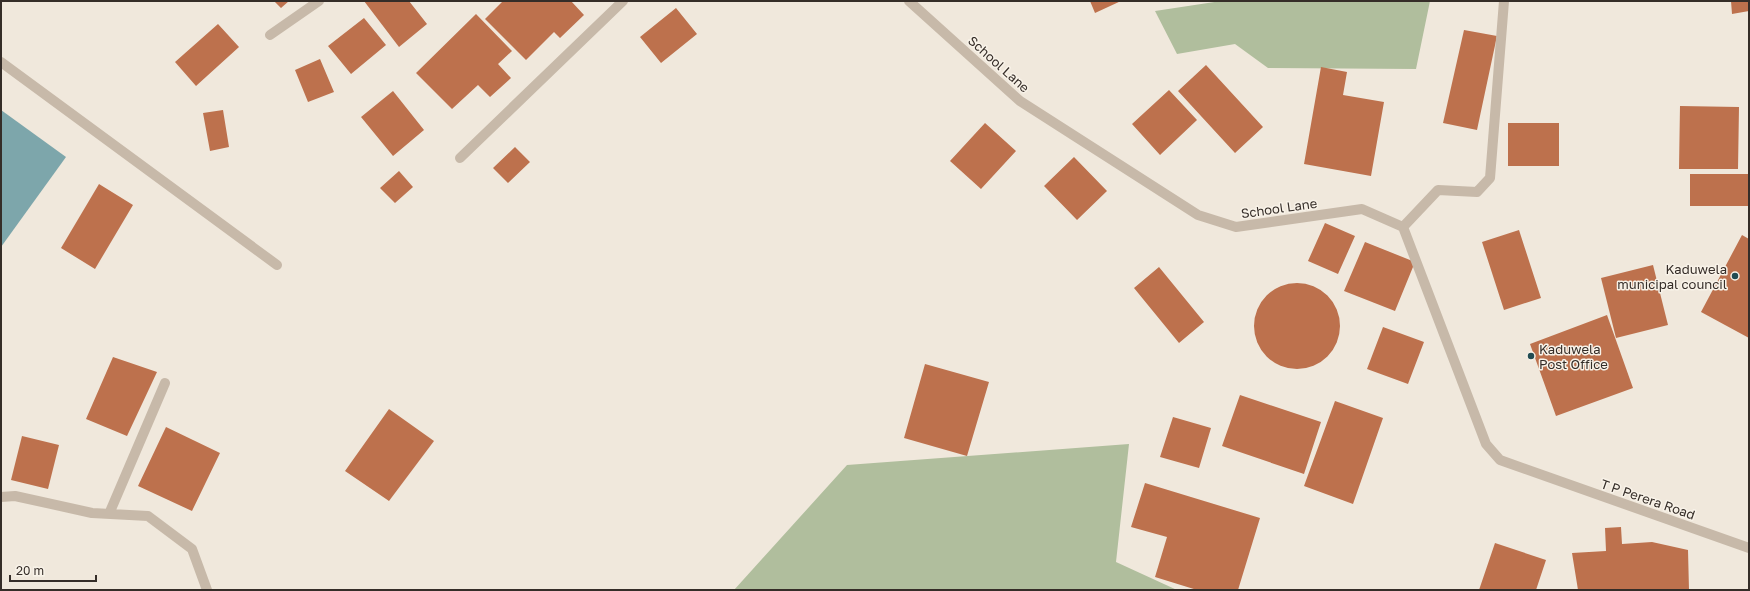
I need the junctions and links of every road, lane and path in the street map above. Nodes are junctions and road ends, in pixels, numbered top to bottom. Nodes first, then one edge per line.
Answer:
1 (318, 1) edge
2 (623, 1) edge
3 (909, 1) edge
4 (1504, 1) edge
5 (270, 35) dead end
6 (1, 62) edge
7 (460, 158) dead end
8 (1403, 227) junction
9 (277, 265) dead end
10 (165, 383) dead end
11 (15, 496) junction
12 (1, 497) edge
13 (1, 501) edge
14 (109, 514) junction
15 (1749, 548) edge
16 (207, 590) edge

1 - 5 street
2 - 7 street
3 - 8 street, School Lane
4 - 8 street
6 - 9 street
8 - 15 street, T P Perera Road
10 - 14 street
11 - 12 street
11 - 13 street
11 - 14 street
14 - 16 street

